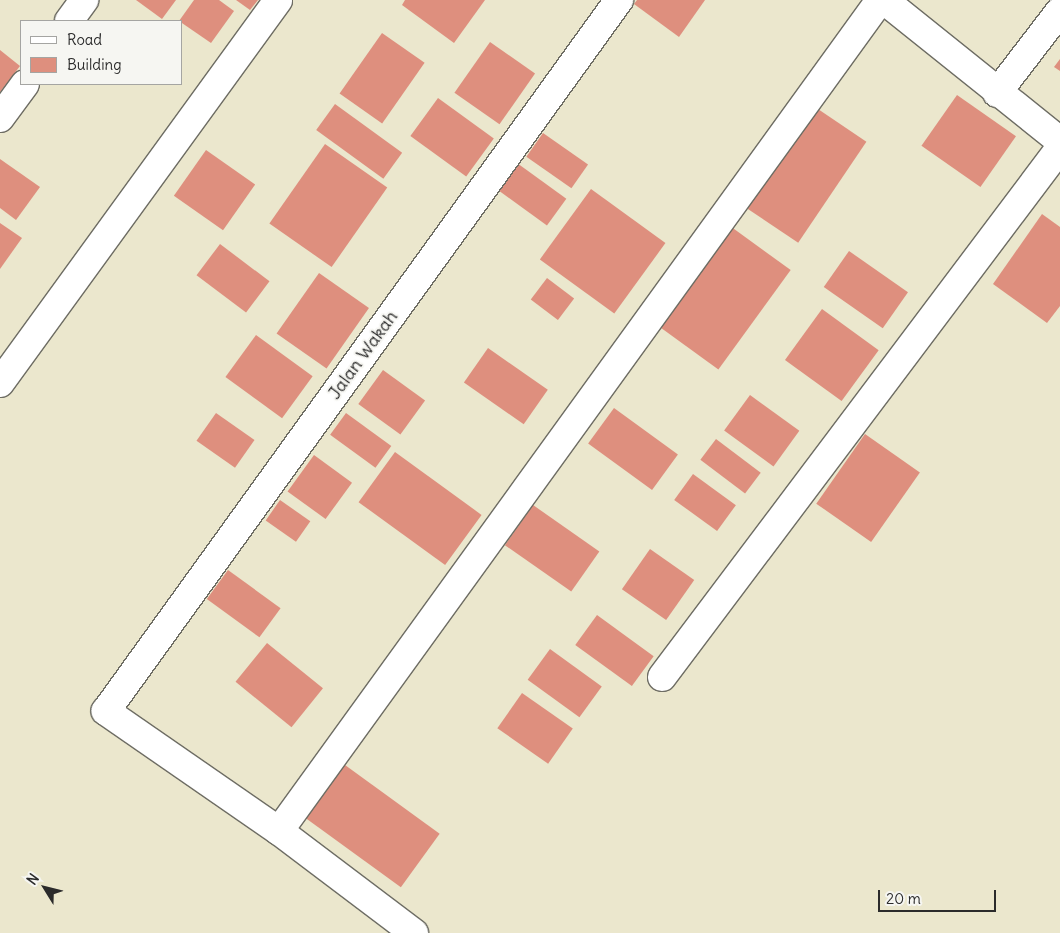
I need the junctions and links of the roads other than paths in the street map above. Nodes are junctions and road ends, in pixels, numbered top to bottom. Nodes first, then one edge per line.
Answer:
1 (84, 0) edge
2 (278, 0) edge
3 (619, 0) edge
4 (880, 0) edge
5 (884, 0) edge
6 (1060, 11) edge
7 (70, 20) edge
8 (24, 85) edge
9 (997, 93) junction
10 (0, 118) edge
11 (1060, 141) edge
12 (1060, 148) edge
13 (0, 383) edge
14 (662, 678) dead end
15 (279, 831) junction
16 (414, 933) edge

1 - 7 street
2 - 13 street
3 - 15 street, Jalan Wakah
4 - 15 street
5 - 9 street
6 - 9 street
8 - 10 street
9 - 11 street
12 - 14 street
15 - 16 street

